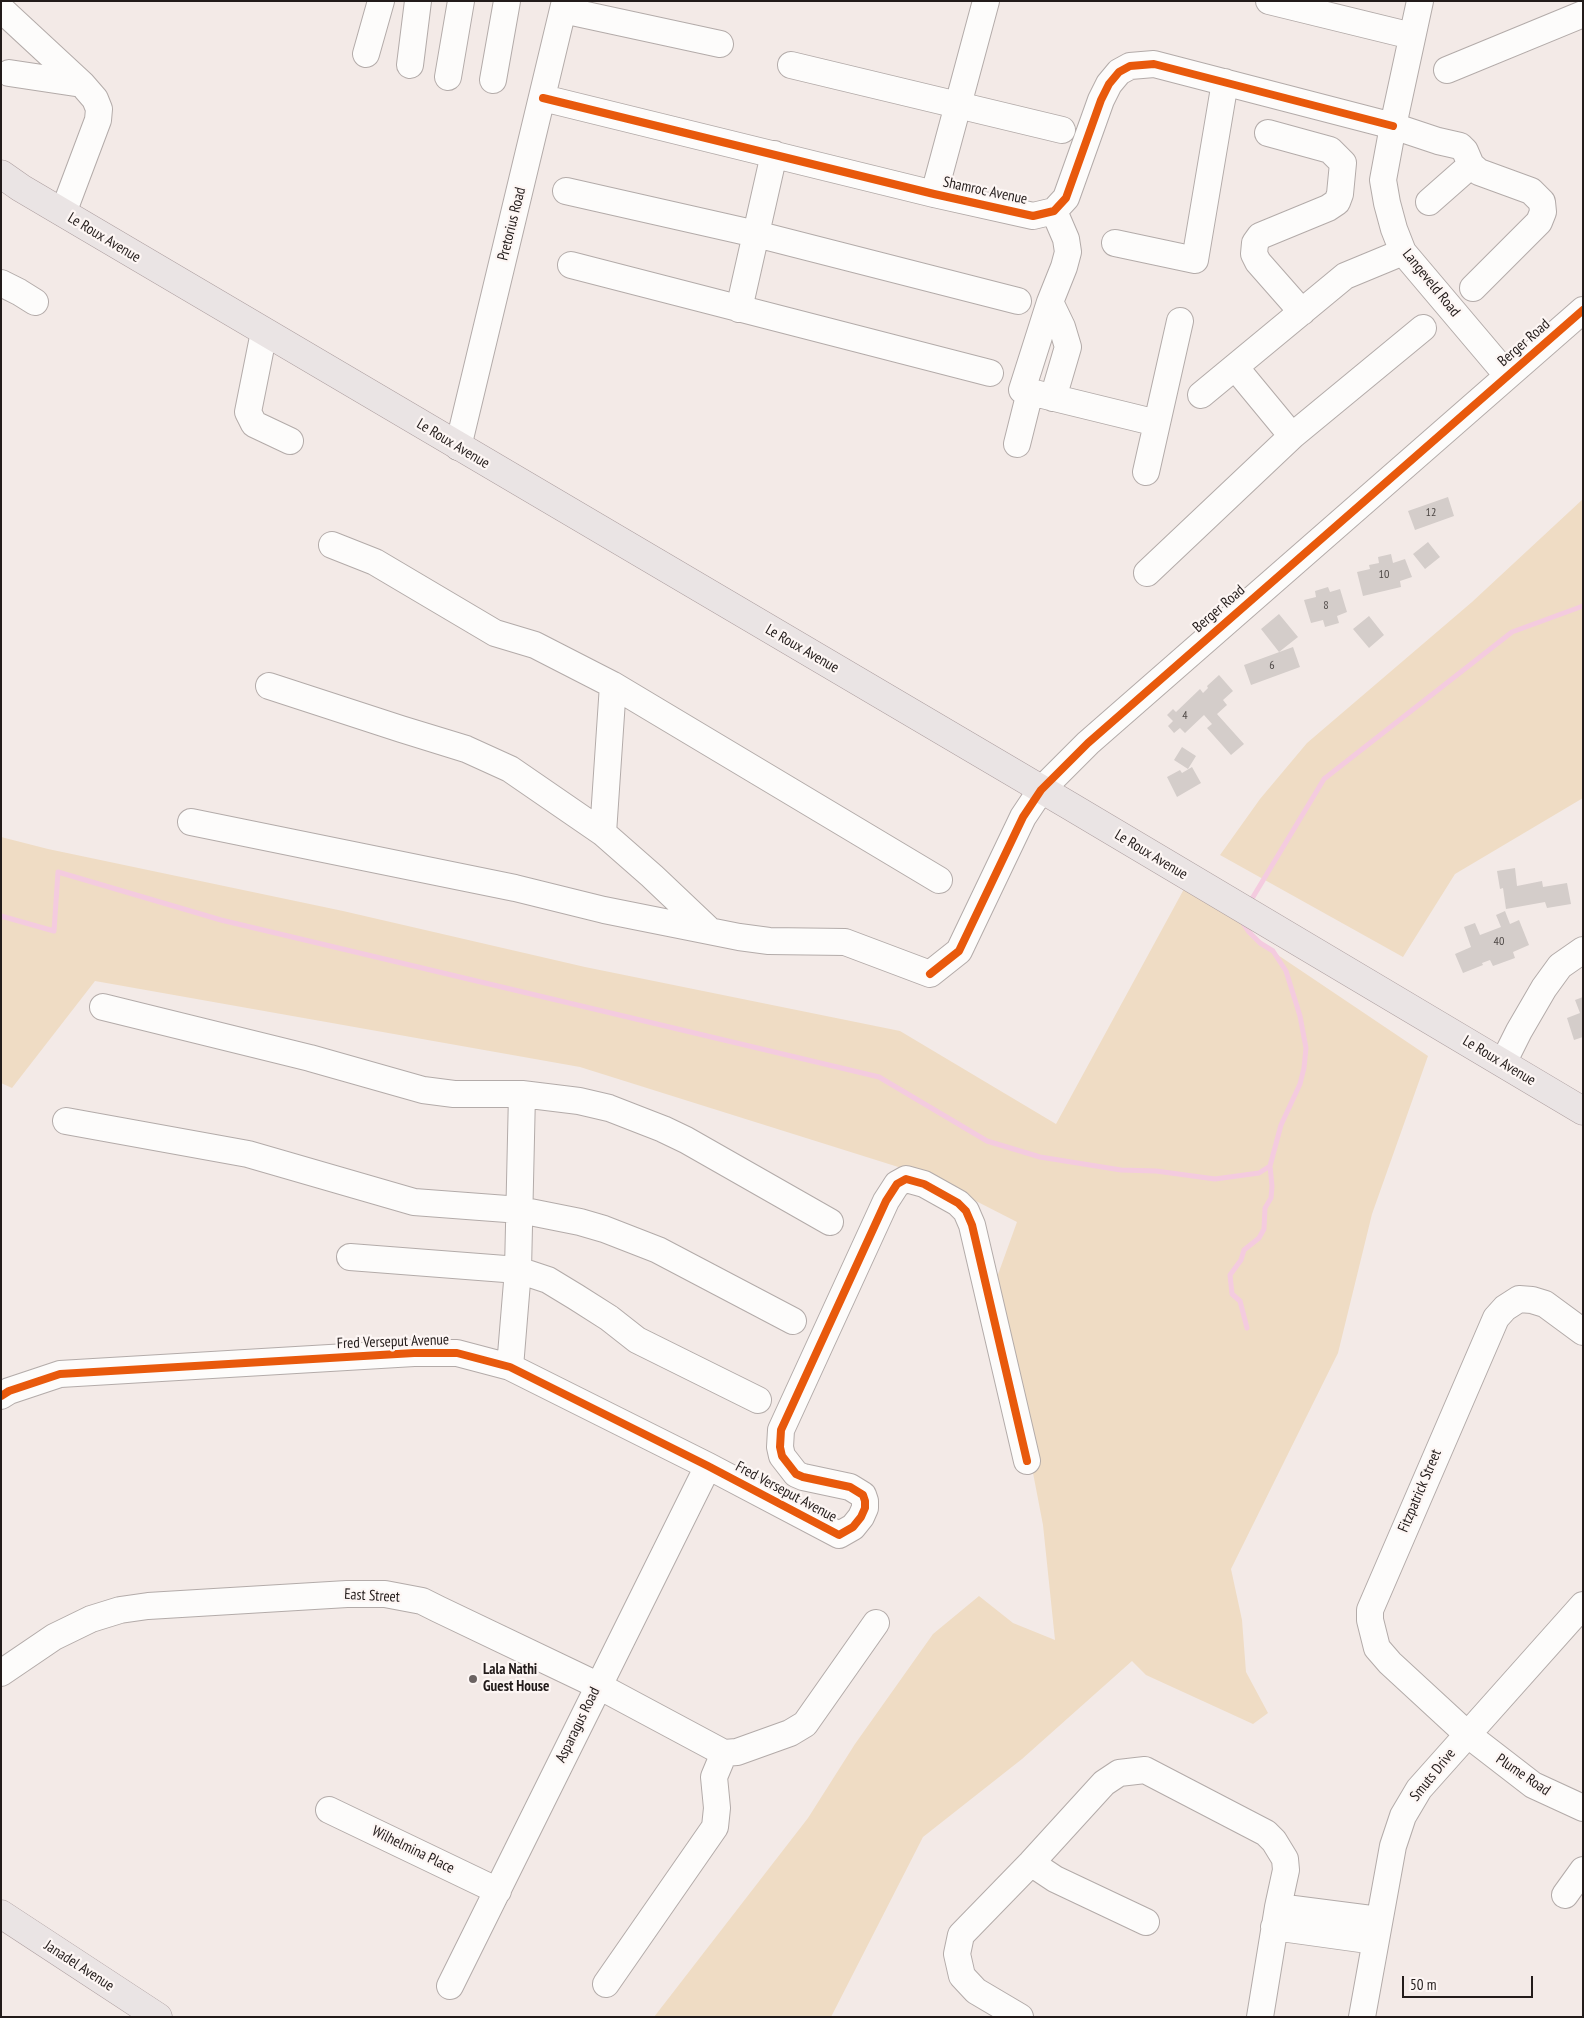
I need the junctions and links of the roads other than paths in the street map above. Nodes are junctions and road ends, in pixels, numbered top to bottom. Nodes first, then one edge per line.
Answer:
1 (381, 1) edge
2 (418, 1) edge
3 (461, 1) edge
4 (507, 1) edge
5 (986, 1) edge
6 (1269, 1) edge
7 (1420, 1) edge
8 (564, 6) edge
9 (1, 9) edge
10 (1583, 14) edge
11 (1412, 36) junction
12 (720, 44) dead end
13 (366, 54) dead end
14 (791, 64) dead end
15 (410, 65) dead end
16 (1447, 70) dead end
17 (9, 73) dead end
18 (448, 77) dead end
19 (493, 80) dead end
20 (1225, 82) junction
21 (82, 84) junction
22 (543, 98) junction
23 (958, 104) junction
24 (1393, 126) junction
25 (1062, 130) dead end
26 (1268, 133) dead end
27 (774, 154) junction
28 (1471, 165) junction
29 (8, 182) edge
30 (566, 191) dead end
31 (934, 194) junction
32 (1429, 202) dead end
33 (1054, 211) junction
34 (63, 213) junction
35 (756, 234) junction
36 (1115, 243) dead end
37 (1403, 252) junction
38 (570, 266) dead end
39 (1, 284) edge
40 (1473, 288) dead end
41 (1018, 301) dead end
42 (35, 302) dead end
43 (739, 309) junction
44 (1583, 310) edge
45 (1302, 312) junction
46 (1180, 321) dead end
47 (1422, 328) dead end
48 (264, 332) junction
49 (1235, 367) junction
50 (990, 374) dead end
51 (1507, 375) junction
52 (1035, 393) junction
53 (1201, 395) dead end
54 (1157, 423) junction
55 (1292, 436) junction
56 (290, 441) dead end
57 (1017, 444) dead end
58 (458, 447) junction
59 (1146, 472) dead end
60 (332, 545) dead end
61 (1146, 573) dead end
62 (613, 685) junction
63 (269, 686) dead end
64 (1041, 790) junction
65 (191, 822) dead end
66 (603, 833) junction
67 (939, 880) dead end
68 (709, 930) junction
69 (1583, 950) edge
70 (103, 1008) dead end
71 (1503, 1063) junction
72 (522, 1094) junction
73 (1583, 1111) edge
74 (66, 1121) dead end
75 (520, 1210) junction
76 (830, 1222) dead end
77 (350, 1257) dead end
78 (518, 1270) junction
79 (793, 1321) dead end
80 (1583, 1332) edge
81 (510, 1367) junction
82 (1, 1396) edge
83 (758, 1400) dead end
84 (1027, 1461) dead end
85 (708, 1466) junction
86 (1583, 1605) edge
87 (876, 1623) dead end
88 (1, 1673) edge
89 (597, 1686) junction
90 (1467, 1734) junction
91 (724, 1753) junction
92 (1583, 1808) edge
93 (329, 1810) dead end
94 (1031, 1862) junction
95 (1583, 1870) edge
96 (498, 1891) junction
97 (1565, 1895) dead end
98 (1, 1914) edge
99 (1276, 1917) junction
100 (1146, 1922) dead end
101 (1377, 1931) junction
102 (606, 1984) dead end
103 (450, 1986) dead end
104 (158, 2017) edge
105 (1020, 2017) edge
106 (1260, 2017) edge
107 (1362, 2017) edge

1 - 13 street
2 - 15 street
3 - 18 street
4 - 19 street
5 - 23 street
6 - 11 street
7 - 11 street, Langeveld Road
8 - 12 street
8 - 22 street, Pretorius Road
9 - 21 street
10 - 16 street
11 - 24 street, Langeveld Road
14 - 23 street
17 - 21 street
20 - 24 street
20 - 33 street
20 - 36 street
21 - 34 street
22 - 27 street, Shamroc Avenue
22 - 58 street, Pretorius Road
23 - 25 street
23 - 31 street
24 - 28 street
24 - 37 street, Langeveld Road
26 - 45 street
27 - 31 street, Shamroc Avenue
27 - 35 street
28 - 32 street
28 - 40 street
29 - 34 main road, Le Roux Avenue
30 - 35 street
31 - 33 street, Shamroc Avenue
33 - 52 street
34 - 48 main road, Le Roux Avenue
35 - 41 street
35 - 43 street
37 - 45 street
37 - 51 street, Langeveld Road
38 - 43 street
39 - 42 street
43 - 50 street
44 - 51 street, Berger Road
45 - 49 street
46 - 54 street
47 - 55 street
48 - 56 street
48 - 58 main road, Le Roux Avenue
49 - 53 street
49 - 55 street
51 - 64 street, Berger Road
52 - 54 street
52 - 57 street
54 - 59 street
55 - 61 street
58 - 64 main road, Le Roux Avenue
60 - 62 street
62 - 66 street
62 - 67 street
63 - 66 street
64 - 68 street, Berger Road
64 - 71 main road, Le Roux Avenue
65 - 68 street
66 - 68 street
69 - 71 street
70 - 72 street
71 - 73 main road, Le Roux Avenue
72 - 75 street
72 - 76 street
74 - 75 street
75 - 78 street
75 - 79 street
77 - 78 street
78 - 81 street
78 - 83 street
80 - 90 street, Fitzpatrick Street
81 - 82 street, Fred Verseput Avenue
81 - 85 street, Fred Verseput Avenue
84 - 85 street, Fred Verseput Avenue
85 - 89 street, Asparagus Road
86 - 90 street, Smuts Drive
87 - 91 street
88 - 89 street, East Street
89 - 91 street, East Street
89 - 96 street, Asparagus Road
90 - 92 street, Plume Road
90 - 101 street, Smuts Drive
91 - 102 street
93 - 96 street, Wilhelmina Place
94 - 99 street
94 - 100 street
94 - 105 street
95 - 97 street
96 - 103 street, Asparagus Road
98 - 104 main road, Janadel Avenue
99 - 101 street
99 - 106 street
101 - 107 street, Smuts Drive

